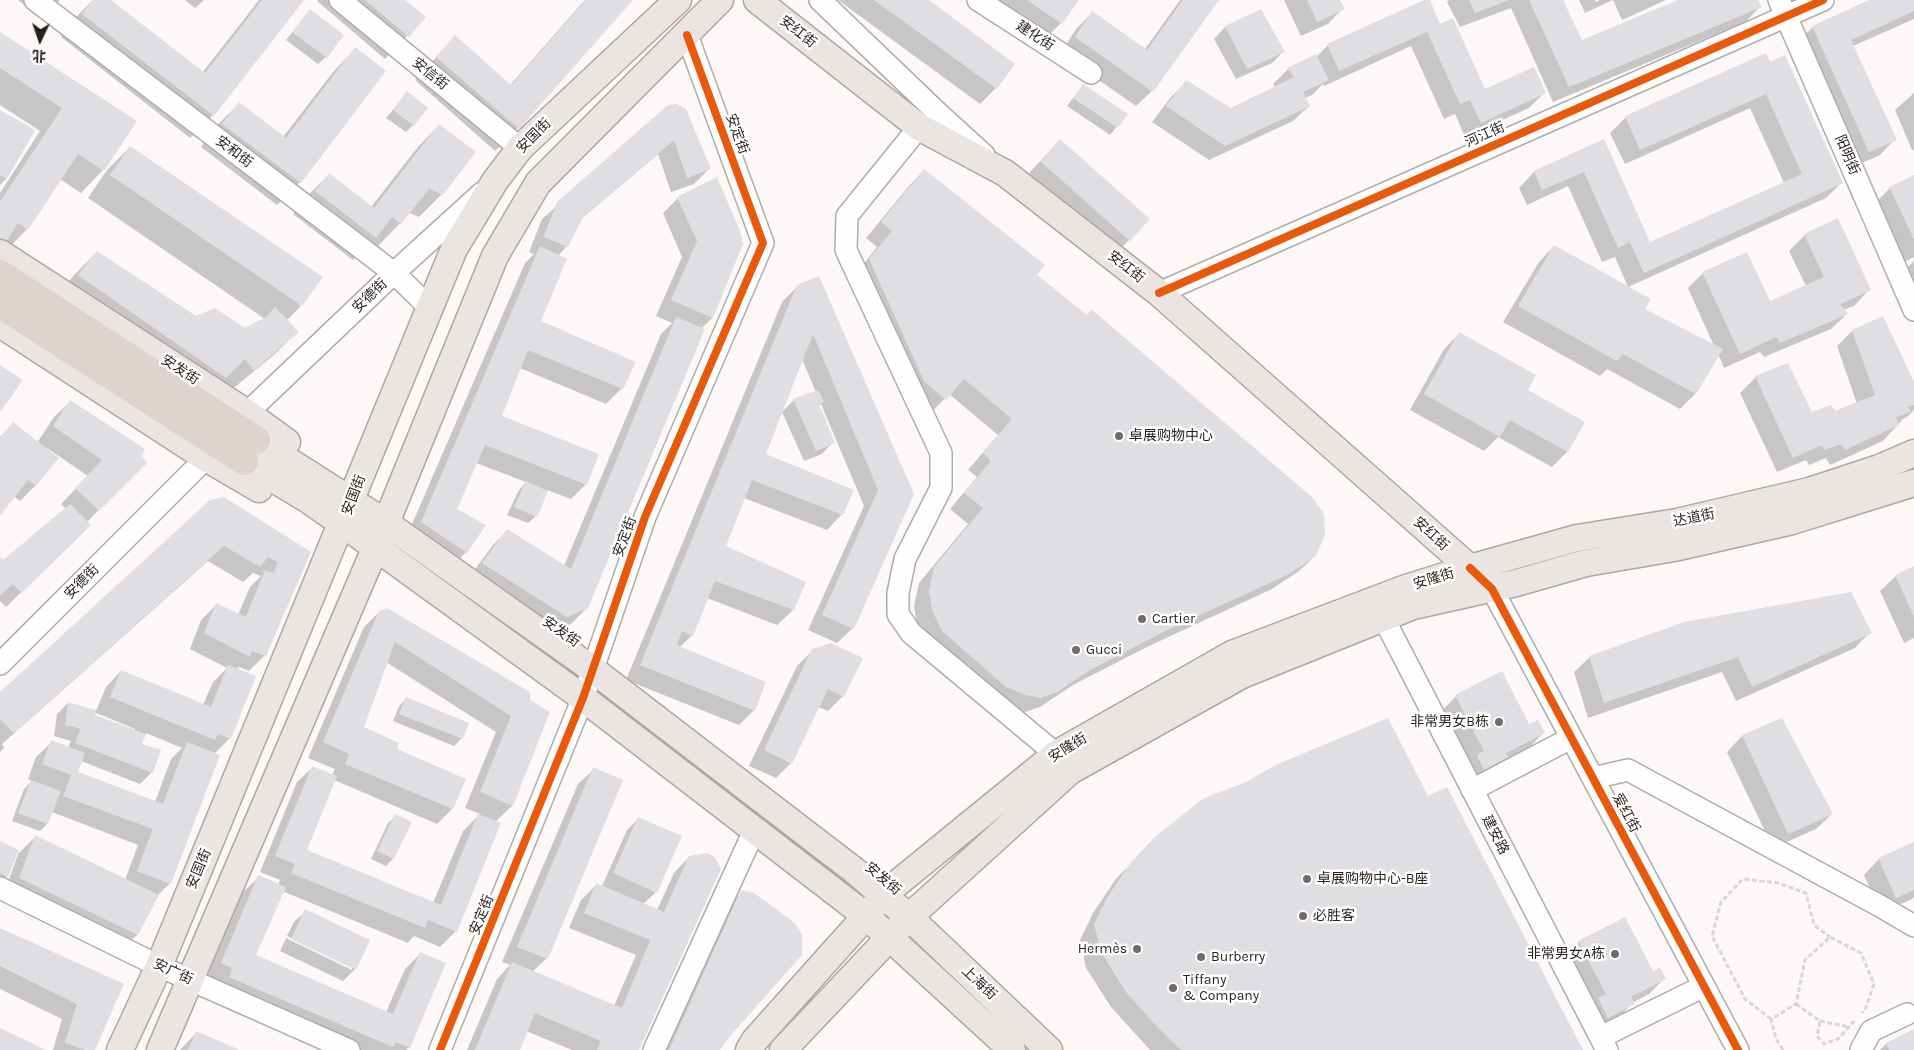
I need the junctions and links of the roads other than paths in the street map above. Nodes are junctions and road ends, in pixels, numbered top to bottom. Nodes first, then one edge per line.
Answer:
1 (35, 0) edge
2 (340, 0) edge
3 (678, 0) edge
4 (720, 0) edge
5 (757, 0) edge
6 (820, 0) edge
7 (978, 0) edge
8 (1823, 0) edge
9 (1783, 8) edge
10 (686, 35) junction
11 (1091, 72) dead end
12 (919, 127) junction
13 (520, 148) junction
14 (1005, 173) junction
15 (495, 181) junction
16 (0, 253) edge
17 (394, 273) junction
18 (0, 274) edge
19 (1159, 293) junction
20 (0, 304) edge
21 (430, 308) junction
22 (1914, 310) edge
23 (0, 324) edge
24 (247, 413) junction
25 (250, 450) junction
26 (1914, 453) edge
27 (206, 458) junction
28 (1914, 483) edge
29 (351, 500) junction
30 (386, 522) junction
31 (342, 525) junction
32 (375, 547) junction
33 (1470, 568) junction
34 (1492, 588) junction
35 (1384, 619) junction
36 (0, 664) edge
37 (592, 669) junction
38 (583, 698) junction
39 (1571, 738) junction
40 (1056, 754) junction
41 (1593, 778) junction
42 (1472, 790) junction
43 (754, 831) junction
44 (0, 888) edge
45 (883, 895) junction
46 (866, 916) junction
47 (909, 917) junction
48 (1914, 926) edge
49 (890, 936) junction
50 (159, 966) junction
51 (191, 980) junction
52 (1704, 986) junction
53 (1907, 1014) dead end
54 (1604, 1044) edge
55 (120, 1050) edge
56 (160, 1050) edge
57 (349, 1050) edge
58 (440, 1050) edge
59 (654, 1050) edge
60 (749, 1050) edge
61 (783, 1050) edge
62 (1012, 1050) edge
63 (1049, 1050) edge
64 (1738, 1050) edge
65 (1861, 1050) edge

1 - 17 street, 安和街
2 - 13 street, 安信街
3 - 13 main road, 安国街
4 - 10 main road
5 - 12 main road, 安红街
6 - 14 street
7 - 11 street, 建化街
8 - 9 street, 河江街
9 - 19 street, 河江街
9 - 22 street, 阳明街
10 - 30 main road
10 - 37 street, 安定街
12 - 14 main road, 安红街
12 - 40 street
13 - 15 main road, 安国街
14 - 19 main road, 安红街
15 - 17 street, 安德街
15 - 21 main road, 安国街
16 - 24 main road, 安发街
17 - 21 street, 安和街
17 - 24 street, 安德街
18 - 25 highway, 安发街
19 - 33 main road, 安红街
20 - 25 highway, 安发街
21 - 29 main road, 安国街
23 - 27 main road, 安发街
24 - 29 main road, 安发街
25 - 29 main road, 安发街
25 - 31 main road, 安发街
26 - 33 main road, 达道街
27 - 31 main road, 安发街
27 - 36 street, 安德街
28 - 34 main road, 达道街
29 - 30 main road, 安发街
29 - 31 main road, 安国街
30 - 32 main road
30 - 37 main road, 安发街
31 - 32 main road, 安发街
31 - 50 main road, 安国街
32 - 38 main road, 安发街
32 - 51 main road
33 - 34 street, 爱红街
33 - 40 main road, 安隆街
34 - 35 main road, 安隆街
34 - 39 street, 爱红街
35 - 42 street, 建安路
35 - 47 main road, 安隆街
37 - 38 street, 安定街
37 - 45 main road, 安发街
38 - 43 main road, 安发街
38 - 58 street, 安定街
39 - 41 street, 爱红街
39 - 42 street
40 - 45 main road, 安隆街
41 - 48 street
41 - 52 street, 爱红街
42 - 54 street, 建安路
43 - 46 main road, 安发街
43 - 59 street
44 - 50 street, 安广街
45 - 46 main road, 安隆街
45 - 47 main road, 安发街
46 - 49 main road, 安发街
46 - 60 main road, 安隆街
47 - 49 main road, 安隆街
47 - 63 main road, 上海街
49 - 61 main road, 安隆街
49 - 62 main road, 上海街
50 - 51 street, 安广街
50 - 55 main road, 安国街
51 - 56 main road
51 - 57 street, 安广街
52 - 54 street
52 - 64 street, 爱红街
53 - 65 street

